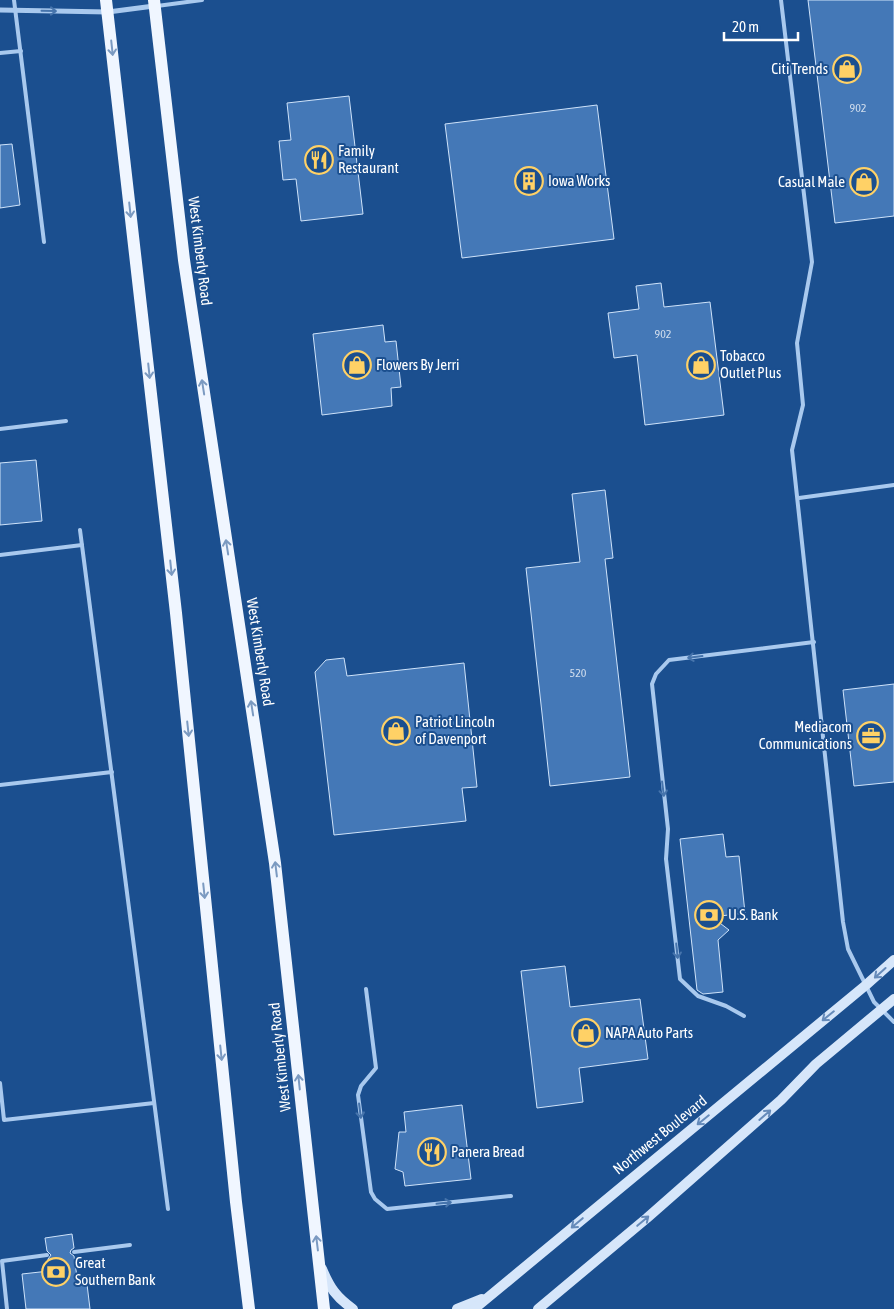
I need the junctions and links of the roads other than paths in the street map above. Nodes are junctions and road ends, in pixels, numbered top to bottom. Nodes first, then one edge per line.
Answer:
1 (14, 0) edge
2 (202, 0) edge
3 (781, 0) edge
4 (155, 3) edge
5 (107, 6) edge
6 (0, 10) edge
7 (16, 11) junction
8 (21, 51) junction
9 (0, 53) edge
10 (44, 242) dead end
11 (66, 421) dead end
12 (0, 430) edge
13 (894, 485) edge
14 (799, 498) junction
15 (80, 530) dead end
16 (82, 545) junction
17 (0, 555) edge
18 (814, 642) junction
19 (112, 772) junction
20 (0, 785) edge
21 (894, 960) edge
22 (866, 985) junction
23 (366, 989) dead end
24 (894, 999) edge
25 (881, 1009) junction
26 (744, 1016) dead end
27 (894, 1022) edge
28 (0, 1083) edge
29 (154, 1103) junction
30 (511, 1196) dead end
31 (168, 1209) dead end
32 (130, 1245) dead end
33 (74, 1252) dead end
34 (47, 1255) dead end
35 (319, 1264) junction
36 (492, 1295) junction
37 (7, 1309) edge
38 (249, 1309) edge
39 (324, 1309) edge
40 (353, 1309) edge
41 (457, 1309) edge
42 (474, 1309) edge
43 (538, 1309) edge

1 - 7 lane
2 - 4 lane
3 - 14 lane
4 - 5 street
35 -> 4 main road, West Kimberly Road
7 -> 5 street
5 -> 38 main road
6 - 7 street
7 - 8 lane
8 - 9 lane
8 - 10 lane
11 - 12 lane
13 - 14 lane
14 - 18 lane
15 - 16 lane
16 - 17 lane
16 - 19 lane
18 - 22 lane
18 -> 26 lane
19 - 20 lane
19 - 29 lane
21 -> 22 main road, Northwest Boulevard
22 - 25 lane
22 -> 36 main road, Northwest Boulevard
23 -> 30 lane
24 - 25 main road
25 - 27 lane
43 -> 25 main road
28 - 29 lane
29 - 31 lane
32 - 33 lane
34 - 37 lane
35 - 39 main road, West Kimberly Road
35 - 40 main road
36 - 41 main road
36 - 42 main road, Northwest Boulevard

